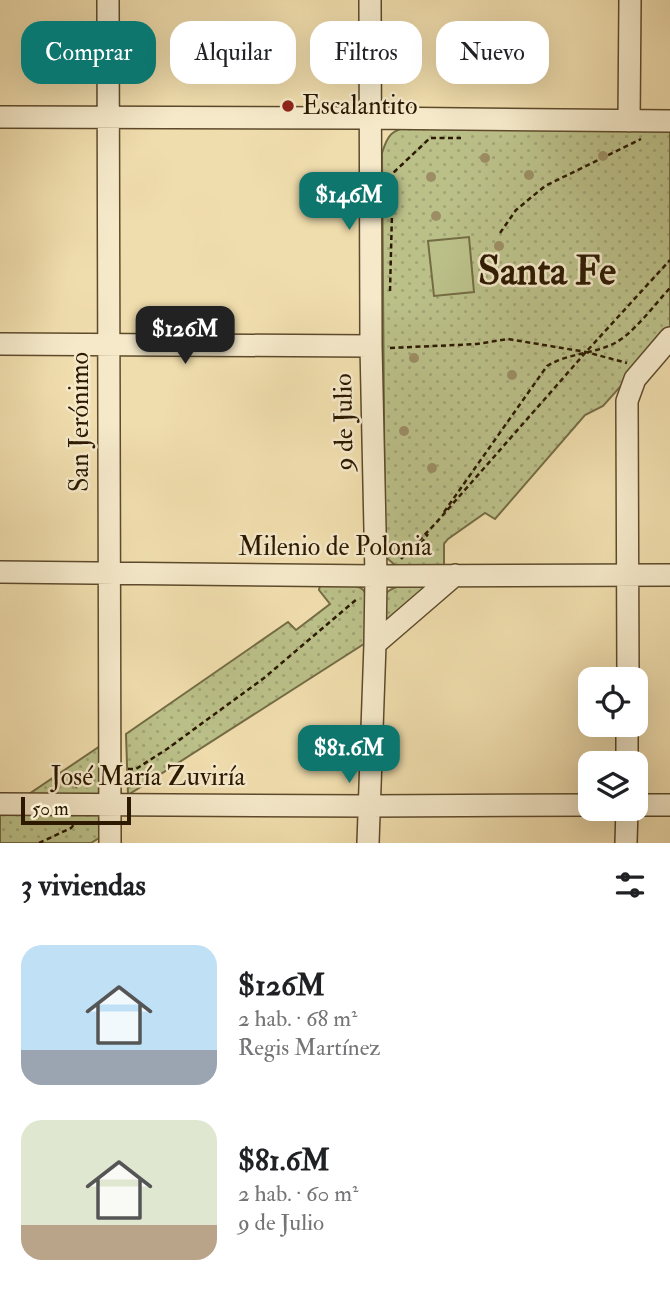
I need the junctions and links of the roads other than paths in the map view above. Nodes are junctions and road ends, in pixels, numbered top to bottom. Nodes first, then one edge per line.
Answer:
1 (108, 0) edge
2 (370, 0) edge
3 (630, 0) edge
4 (0, 117) edge
5 (108, 118) junction
6 (370, 118) junction
7 (670, 121) edge
8 (632, 129) junction
9 (668, 343) edge
10 (0, 344) edge
11 (108, 344) junction
12 (380, 347) junction
13 (0, 572) edge
14 (108, 573) junction
15 (455, 575) junction
16 (628, 575) junction
17 (670, 575) edge
18 (376, 579) junction
19 (375, 644) junction
20 (628, 667) edge
21 (0, 804) edge
22 (109, 805) junction
23 (578, 805) edge
24 (648, 805) edge
25 (670, 805) edge
26 (369, 806) junction
27 (627, 821) edge
28 (110, 843) edge
29 (368, 843) edge
30 (626, 843) edge

1 - 5 street, San Jerónimo
2 - 6 street, 9 de Julio
3 - 8 street
4 - 5 street
5 - 6 street
5 - 11 street, San Jerónimo
6 - 8 street
6 - 12 street, 9 de Julio
7 - 8 street
9 - 16 street
10 - 11 street
11 - 12 street
11 - 14 street, San Jerónimo
12 - 18 street, 9 de Julio
13 - 14 street, Milenio de Polonia
14 - 18 street, Milenio de Polonia
14 - 22 street, San Jerónimo
15 - 16 street, Milenio de Polonia
15 - 18 street, Milenio de Polonia
15 - 19 street
16 - 17 street, Milenio de Polonia
16 - 20 street
18 - 19 street, 9 de Julio
19 - 26 street, 9 de Julio
21 - 22 street, José María Zuviría
22 - 26 street, José María Zuviría
22 - 28 street, San Jerónimo
23 - 26 street, José María Zuviría
24 - 25 street
26 - 29 street, 9 de Julio
27 - 30 street

